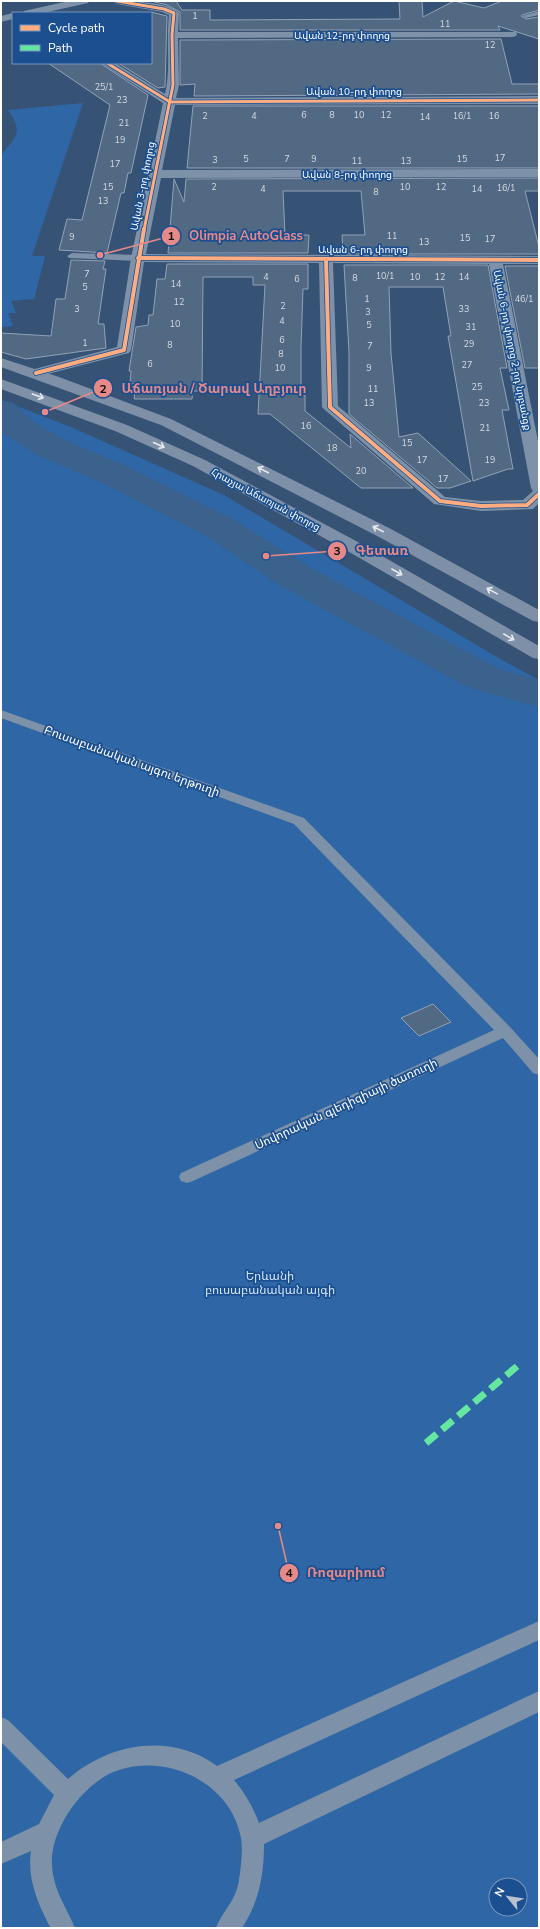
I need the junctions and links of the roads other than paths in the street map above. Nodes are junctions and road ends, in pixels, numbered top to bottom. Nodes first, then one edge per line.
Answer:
1 (84, 1) edge
2 (117, 1) edge
3 (33, 12) edge
4 (539, 13) edge
5 (12, 16) edge
6 (526, 16) dead end
7 (1, 19) edge
8 (1, 26) edge
9 (12, 28) edge
10 (512, 34) dead end
11 (172, 35) junction
12 (109, 64) edge
13 (539, 100) edge
14 (170, 102) junction
15 (539, 173) edge
16 (155, 174) junction
17 (72, 256) dead end
18 (138, 258) junction
19 (326, 259) junction
20 (494, 260) junction
21 (539, 260) edge
22 (1, 362) edge
23 (36, 373) junction
24 (1, 384) edge
25 (539, 488) edge
26 (539, 494) edge
27 (539, 617) edge
28 (539, 654) edge
29 (1, 714) edge
30 (505, 1031) junction
31 (539, 1069) edge
32 (187, 1177) dead end
33 (539, 1630) edge
34 (539, 1701) edge
35 (1, 1727) edge
36 (216, 1777) junction
37 (68, 1794) junction
38 (46, 1832) junction
39 (252, 1838) junction
40 (1, 1853) edge
41 (64, 1928) edge
42 (228, 1928) edge

1 - 3 street
2 - 11 street, Ավան 3-րդ փողոց
4 - 6 lane
5 - 7 street
8 - 9 street
10 - 11 street, Ավան 12-րդ փողոց
11 - 14 street, Ավան 3-րդ փողոց
12 - 14 street
13 - 14 street, Ավան 10-րդ փողոց
14 - 16 street, Ավան 3-րդ փողոց
15 - 16 street, Ավան 8-րդ փողոց
16 - 18 street, Ավան 3-րդ փողոց
17 - 18 lane
18 - 19 street, Ավան 6-րդ փողոց
18 - 23 street, Ավան 3-րդ փողոց
19 - 20 street, Ավան 6-րդ փողոց
19 - 26 street
20 - 21 street, Ավան 6-րդ փողոց
20 - 25 street, Ավան 6-րդ փողոց 2-րդ նրբանցք
22 - 23 highway, Հրաչյա Աճառյան փողոց
27 -> 23 highway, Հրաչյա Աճառյան փողոց
24 -> 28 highway, Հրաչյա Աճառյան փողոց
29 - 30 lane, Բուսաբանական այգու երթուղի
30 - 31 lane, Բուսաբանական այգու երթուղի
30 - 32 lane, Սովորական գլեդիզիայի ծառուղի
33 - 36 lane
34 - 39 lane
35 - 37 lane
36 - 37 lane
36 - 39 lane
37 - 38 lane
38 - 40 lane
38 - 41 lane
39 - 42 lane

